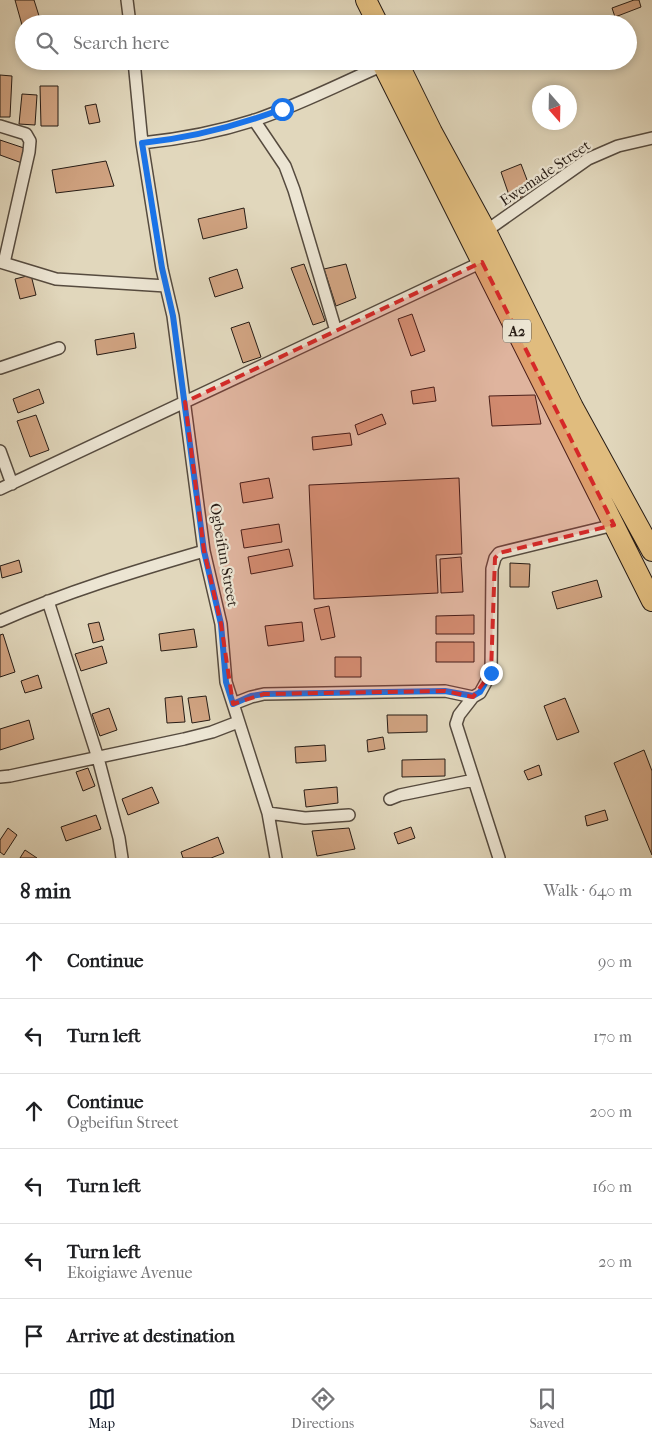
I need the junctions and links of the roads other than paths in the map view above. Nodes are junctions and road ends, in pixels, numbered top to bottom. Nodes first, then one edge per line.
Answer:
1 (127, 0) edge
2 (353, 0) edge
3 (366, 0) edge
4 (129, 15) edge
5 (360, 15) edge
6 (374, 15) edge
7 (135, 70) edge
8 (371, 70) edge
9 (390, 70) edge
10 (391, 70) edge
11 (254, 120) junction
12 (0, 126) edge
13 (652, 138) edge
14 (142, 143) junction
15 (486, 231) junction
16 (482, 262) junction
17 (2, 263) edge
18 (166, 286) junction
19 (336, 331) junction
20 (58, 348) dead end
21 (0, 368) edge
22 (185, 402) junction
23 (0, 451) edge
24 (12, 484) junction
25 (0, 489) edge
26 (614, 525) junction
27 (204, 551) junction
28 (652, 551) edge
29 (48, 601) junction
30 (652, 601) edge
31 (0, 621) edge
32 (473, 696) junction
33 (233, 704) junction
34 (238, 722) junction
35 (98, 758) junction
36 (0, 777) edge
37 (474, 780) junction
38 (390, 799) dead end
39 (268, 814) junction
40 (349, 815) dead end
41 (122, 858) edge
42 (276, 858) edge
43 (499, 858) edge

1 - 4 street
2 - 5 highway
3 - 6 highway
7 - 14 street, Ogbeifun Street
8 - 11 street
9 - 16 highway, A2
10 - 15 highway, A2
11 - 14 street
11 - 19 street
12 - 17 street
13 - 15 street, Ewemade Street
14 - 18 street, Ogbeifun Street
15 - 28 highway, A2
16 - 19 street
16 - 26 highway, A2
17 - 18 street
18 - 22 street, Ogbeifun Street
19 - 22 street
20 - 21 street
22 - 24 street
22 - 27 street, Ogbeifun Street
23 - 24 street
24 - 25 street
26 - 30 highway, A2
26 - 32 street
27 - 29 street
27 - 33 street, Ogbeifun Street
29 - 31 street
29 - 35 street
32 - 33 street
32 - 37 street
33 - 34 street, Ogbeifun Street
34 - 35 street
34 - 39 street, Ogbeifun Street
35 - 36 street
35 - 41 street
37 - 38 street
37 - 43 street
39 - 40 street
39 - 42 street, Ogbeifun Street

